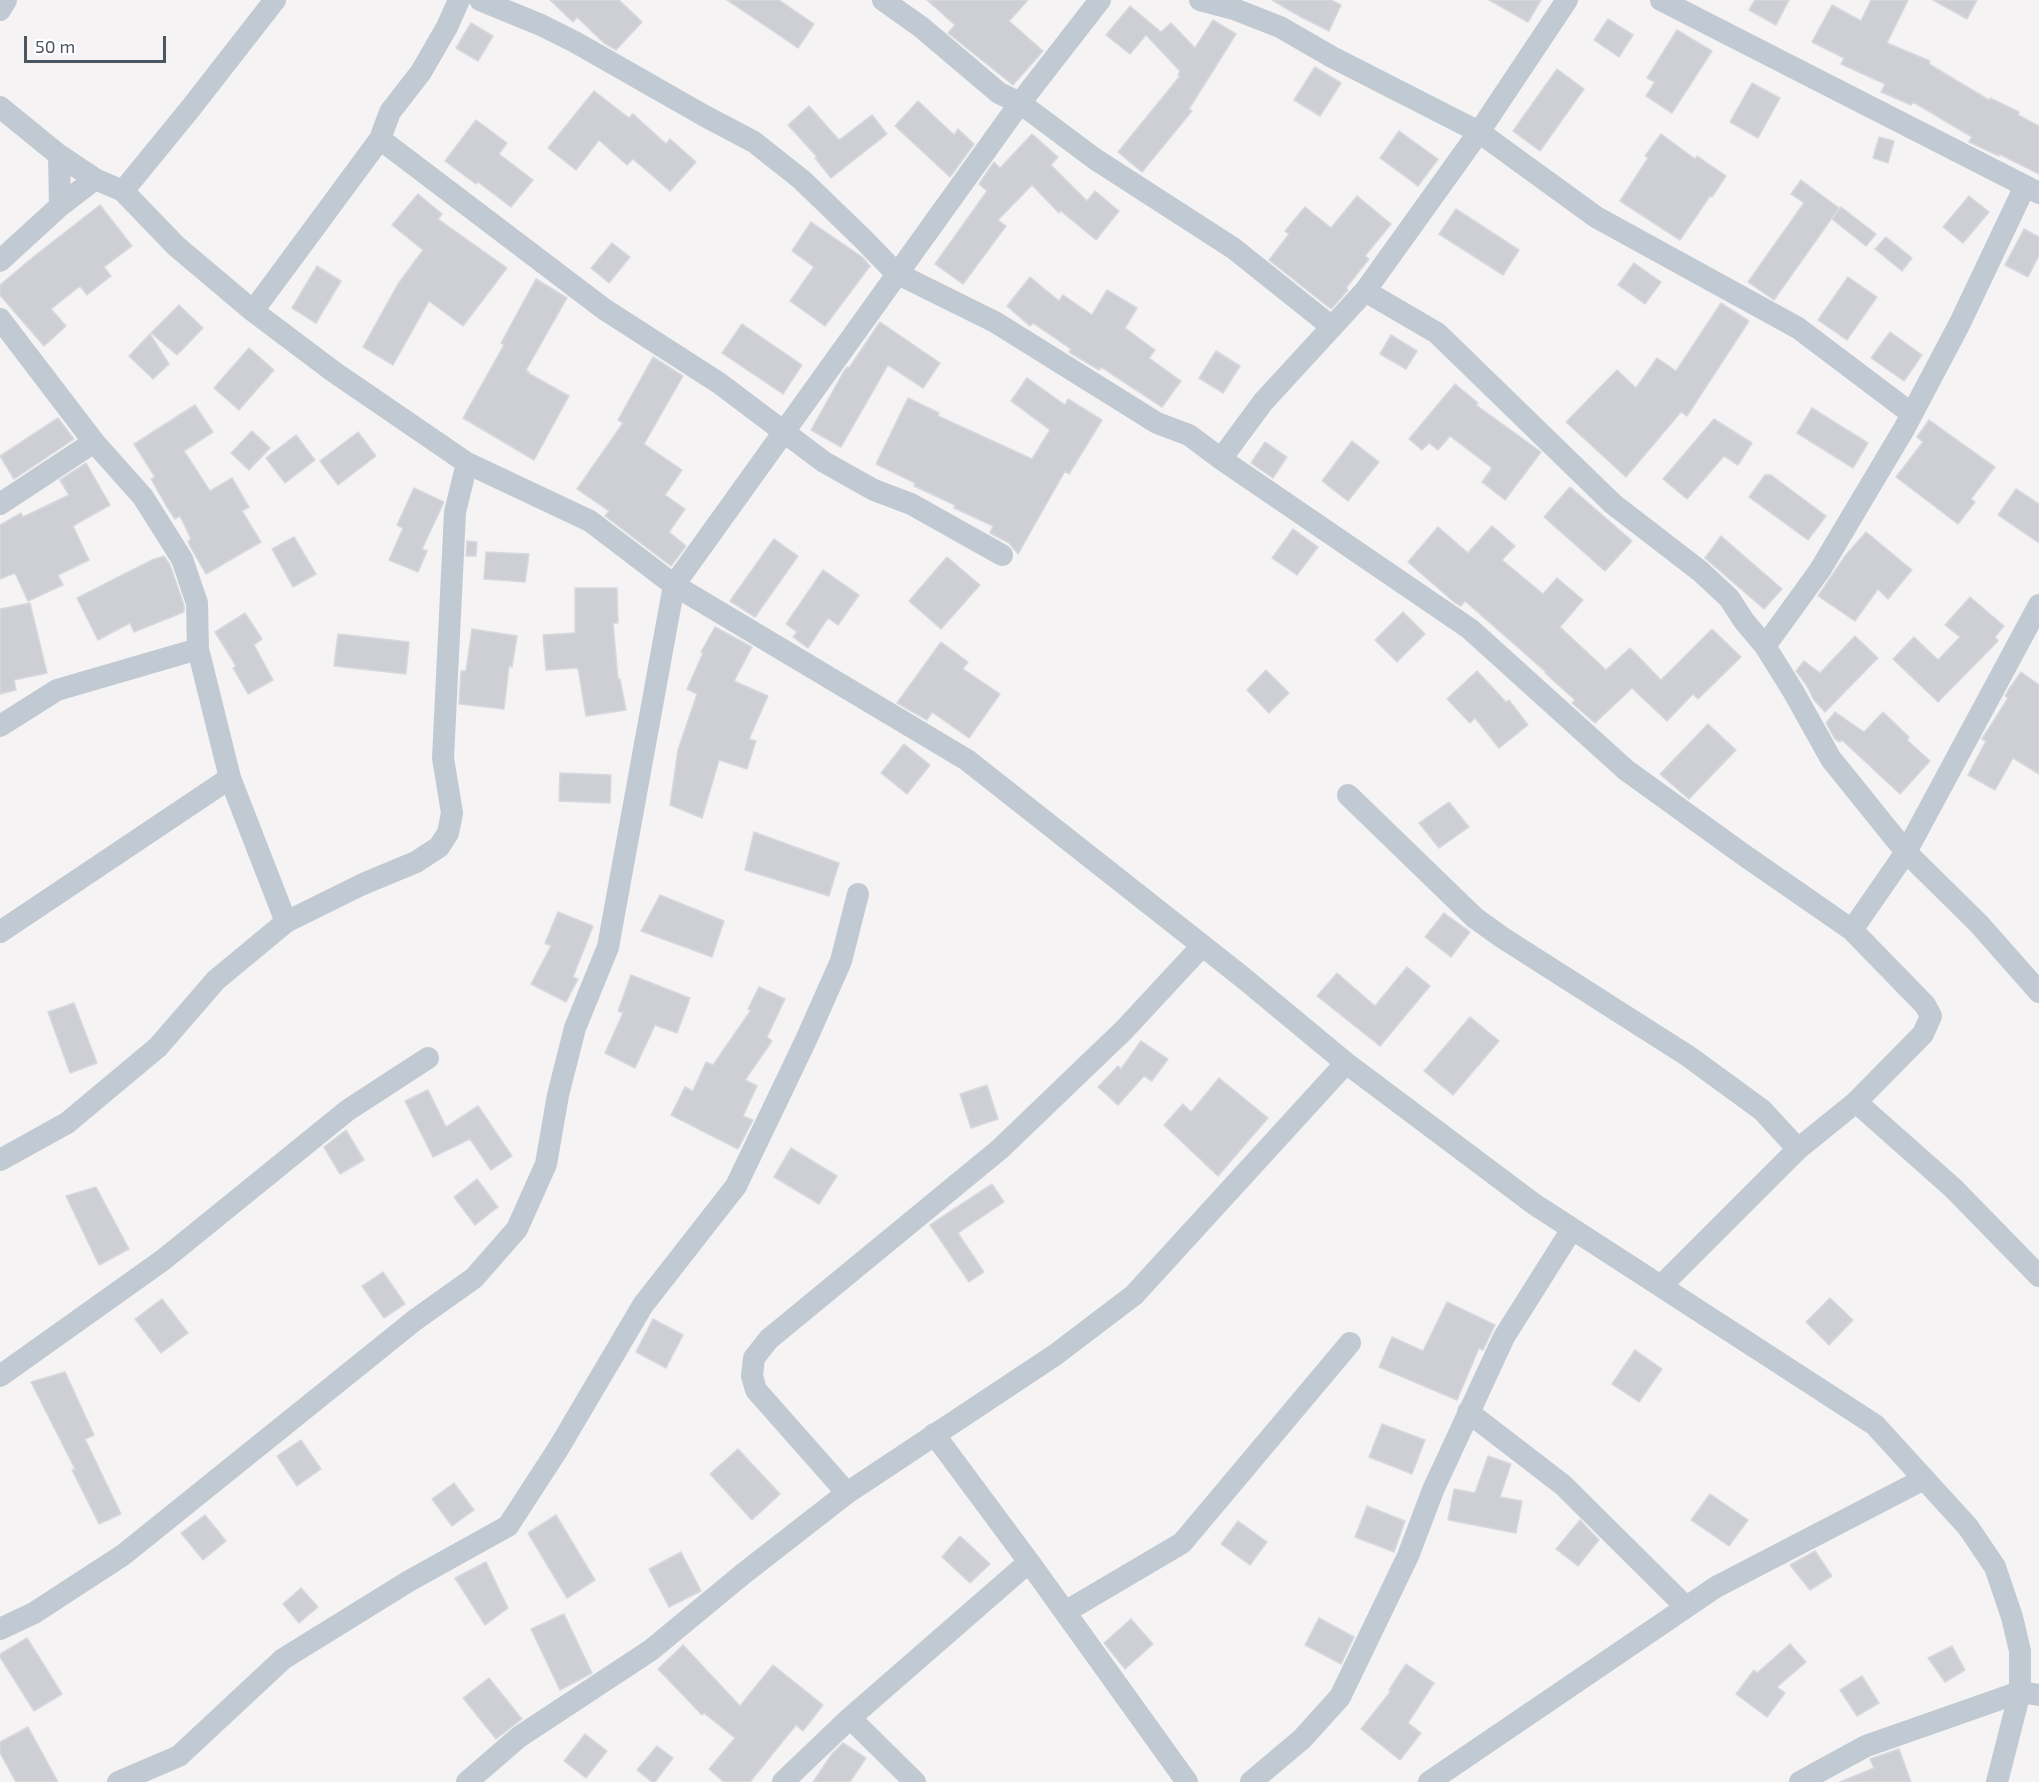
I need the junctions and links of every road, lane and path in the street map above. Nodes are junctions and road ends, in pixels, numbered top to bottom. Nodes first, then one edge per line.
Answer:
1 (6, 0) edge
2 (275, 0) edge
3 (459, 0) edge
4 (480, 0) edge
5 (883, 0) edge
6 (1100, 0) edge
7 (1200, 0) edge
8 (1567, 0) edge
9 (1661, 0) edge
10 (0, 10) edge
11 (1020, 103) junction
12 (0, 107) edge
13 (1479, 132) junction
14 (381, 139) junction
15 (59, 155) junction
16 (95, 179) junction
17 (2032, 190) edge
18 (123, 191) junction
19 (60, 206) junction
20 (0, 261) edge
21 (896, 273) junction
22 (1365, 291) junction
23 (253, 311) junction
24 (0, 319) edge
25 (1332, 327) junction
26 (1912, 414) junction
27 (784, 432) junction
28 (94, 442) junction
29 (1221, 459) junction
30 (467, 463) junction
31 (0, 504) edge
32 (1002, 555) dead end
33 (674, 585) junction
34 (2039, 605) edge
35 (1766, 646) junction
36 (198, 649) junction
37 (0, 726) edge
38 (230, 778) junction
39 (1348, 795) dead end
40 (1906, 852) junction
41 (858, 894) dead end
42 (286, 922) junction
43 (1852, 930) junction
44 (0, 932) edge
45 (1202, 946) junction
46 (2038, 990) edge
47 (428, 1058) dead end
48 (1346, 1063) junction
49 (1856, 1102) junction
50 (1798, 1149) junction
51 (0, 1160) edge
52 (1572, 1229) junction
53 (2039, 1276) edge
54 (1661, 1286) junction
55 (1350, 1343) dead end
56 (0, 1376) edge
57 (1468, 1412) junction
58 (934, 1434) junction
59 (1924, 1479) junction
60 (847, 1493) junction
61 (1029, 1562) junction
62 (1686, 1607) junction
63 (1065, 1612) junction
64 (0, 1629) edge
65 (2029, 1694) edge
66 (850, 1718) junction
67 (118, 1782) edge
68 (467, 1782) edge
69 (783, 1782) edge
70 (915, 1782) edge
71 (1187, 1782) edge
72 (1251, 1782) edge
73 (1429, 1782) edge
74 (1800, 1782) edge
75 (1997, 1782) edge

1 - 10 street
2 - 18 street
3 - 14 street
4 - 21 street
5 - 11 street
6 - 11 street
7 - 13 street
8 - 13 street
9 - 17 street
11 - 21 street
11 - 25 street
12 - 15 street
13 - 22 street
13 - 26 street
14 - 23 street
14 - 27 street
15 - 16 street
15 - 19 street
16 - 18 street
16 - 19 street
17 - 26 street
18 - 23 street
19 - 20 street
21 - 27 street
21 - 29 street
22 - 25 street
22 - 35 street
23 - 30 street
24 - 28 street
25 - 29 street
26 - 35 street
27 - 32 street
27 - 33 street
28 - 31 street
28 - 36 street
29 - 43 street
30 - 33 street
30 - 42 street
33 - 45 street
33 - 64 street
34 - 40 street
35 - 40 street
36 - 37 street
36 - 38 street
38 - 42 street
38 - 44 street
39 - 50 street
40 - 43 street
40 - 46 street
41 - 67 street
42 - 51 street
43 - 49 street
45 - 48 street
45 - 60 street
47 - 56 street
48 - 52 street
48 - 58 street
49 - 50 street
49 - 53 street
50 - 54 street
52 - 54 street
52 - 57 street
54 - 59 street
55 - 63 street
57 - 62 street
57 - 72 street
58 - 60 street
58 - 61 street
59 - 62 street
59 - 65 street
60 - 68 street
61 - 63 street
61 - 66 street
62 - 73 street
63 - 71 street
65 - 74 street
65 - 75 street
66 - 69 street
66 - 70 street

